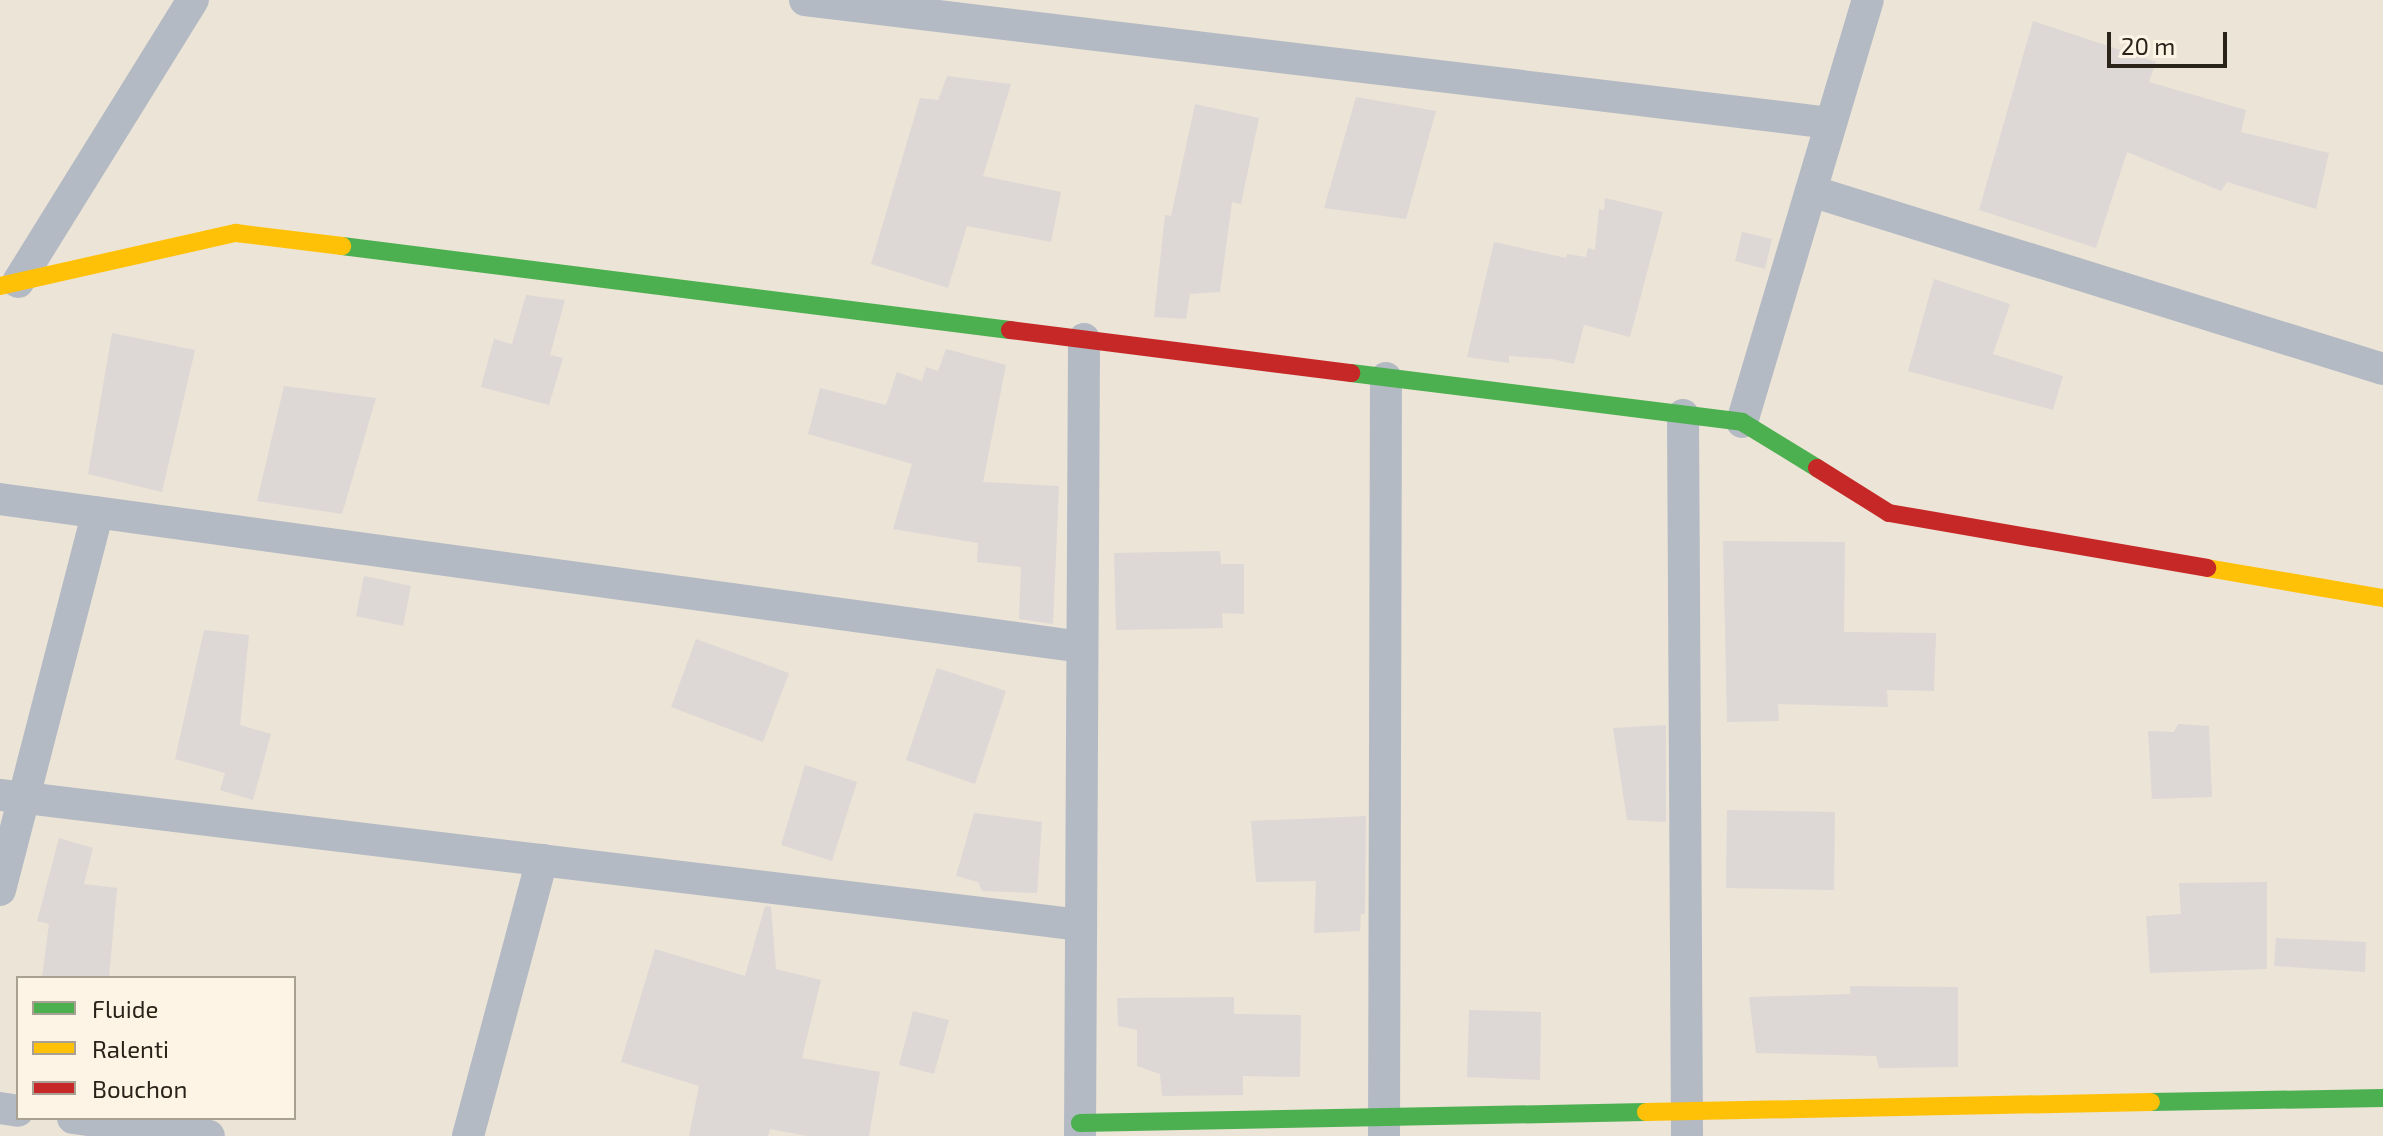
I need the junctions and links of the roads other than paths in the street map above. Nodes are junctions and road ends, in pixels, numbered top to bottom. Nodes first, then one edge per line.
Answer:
1 (193, 0) edge
2 (805, 0) edge
3 (1868, 0) edge
4 (1831, 123) junction
5 (1811, 191) junction
6 (9, 284) edge
7 (1084, 339) junction
8 (2383, 369) edge
9 (1386, 378) junction
10 (1683, 415) junction
11 (1742, 422) junction
12 (0, 499) edge
13 (98, 512) junction
14 (2383, 598) edge
15 (1082, 647) junction
16 (12, 797) edge
17 (542, 860) junction
18 (0, 890) edge
19 (1081, 925) junction
20 (2383, 1098) edge
21 (88, 1120) edge
22 (1687, 1124) edge
23 (1384, 1126) edge
24 (1080, 1129) edge
25 (209, 1136) edge
26 (468, 1136) edge

1 - 6 street
2 - 4 street
3 - 4 street
4 - 5 street
5 - 8 street
5 - 11 street
6 - 7 street
7 - 9 street
7 - 15 street
9 - 10 street
9 - 23 street
10 - 11 street
10 - 22 street
11 - 14 street
12 - 13 street
13 - 15 street
13 - 16 street
15 - 19 street
16 - 17 street
16 - 18 street
17 - 19 street
17 - 26 street
19 - 24 street
20 - 22 street
21 - 25 street
22 - 23 street
23 - 24 street

